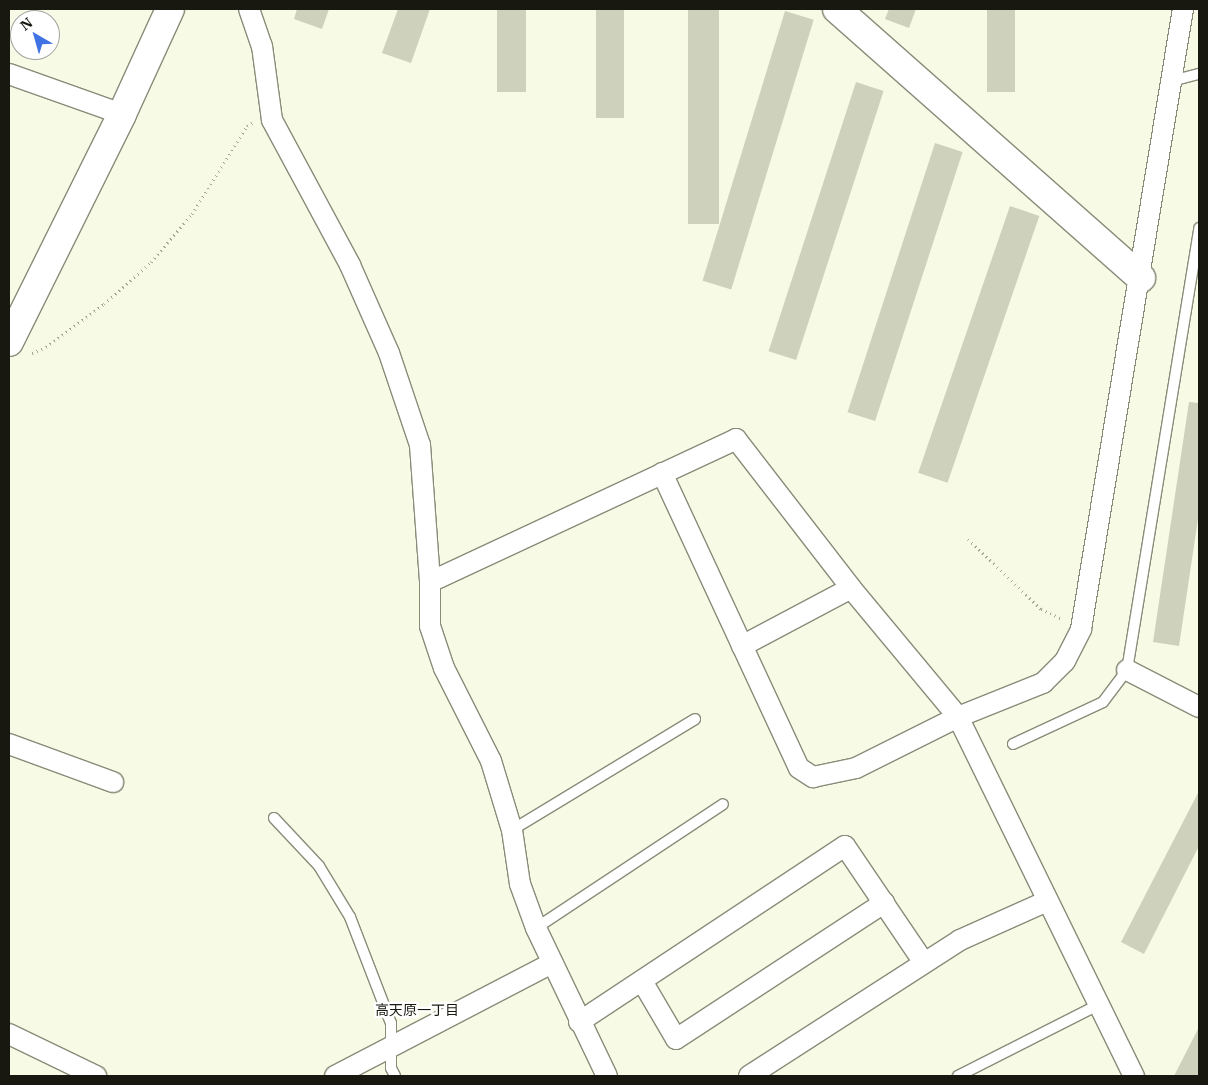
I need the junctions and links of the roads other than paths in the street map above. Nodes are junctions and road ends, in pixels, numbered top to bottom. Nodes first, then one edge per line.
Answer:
1 (170, 9) edge
2 (249, 9) edge
3 (837, 9) edge
4 (1183, 9) edge
5 (9, 74) edge
6 (1199, 74) edge
7 (1172, 81) junction
8 (122, 114) junction
9 (1199, 228) edge
10 (1141, 278) junction
11 (19, 348) edge
12 (662, 473) junction
13 (430, 582) junction
14 (851, 588) junction
15 (742, 646) junction
16 (1127, 670) junction
17 (1199, 707) edge
18 (958, 717) junction
19 (695, 719) dead end
20 (9, 744) edge
21 (1013, 744) dead end
22 (113, 782) dead end
23 (723, 804) dead end
24 (274, 818) dead end
25 (512, 830) junction
26 (1047, 901) junction
27 (884, 903) junction
28 (536, 928) junction
29 (924, 961) junction
30 (552, 963) junction
31 (642, 982) junction
32 (1098, 1005) junction
33 (580, 1022) junction
34 (9, 1034) edge
35 (392, 1047) junction
36 (96, 1076) edge
37 (335, 1076) edge
38 (394, 1076) edge
39 (607, 1076) edge
40 (749, 1076) edge
41 (958, 1076) edge
42 (1133, 1076) edge

1 - 8 street
2 - 13 street
3 - 10 street
4 - 7 street
5 - 8 street
6 - 7 lane
7 - 10 street
8 - 11 street
9 - 16 lane
10 - 18 street
12 - 13 street
12 - 14 street
12 - 15 street
13 - 25 street
14 - 15 street
14 - 18 street
15 - 18 street
16 - 17 street
16 - 21 lane
18 - 26 street
19 - 25 lane
20 - 22 street
23 - 28 lane
24 - 35 lane
25 - 28 street
26 - 29 street
26 - 32 street
27 - 29 street
27 - 31 street
27 - 31 street
28 - 30 street
29 - 40 street
30 - 33 street
30 - 35 street
31 - 33 street
32 - 41 lane
32 - 42 street
33 - 39 street
34 - 36 street
35 - 37 street
35 - 38 lane

